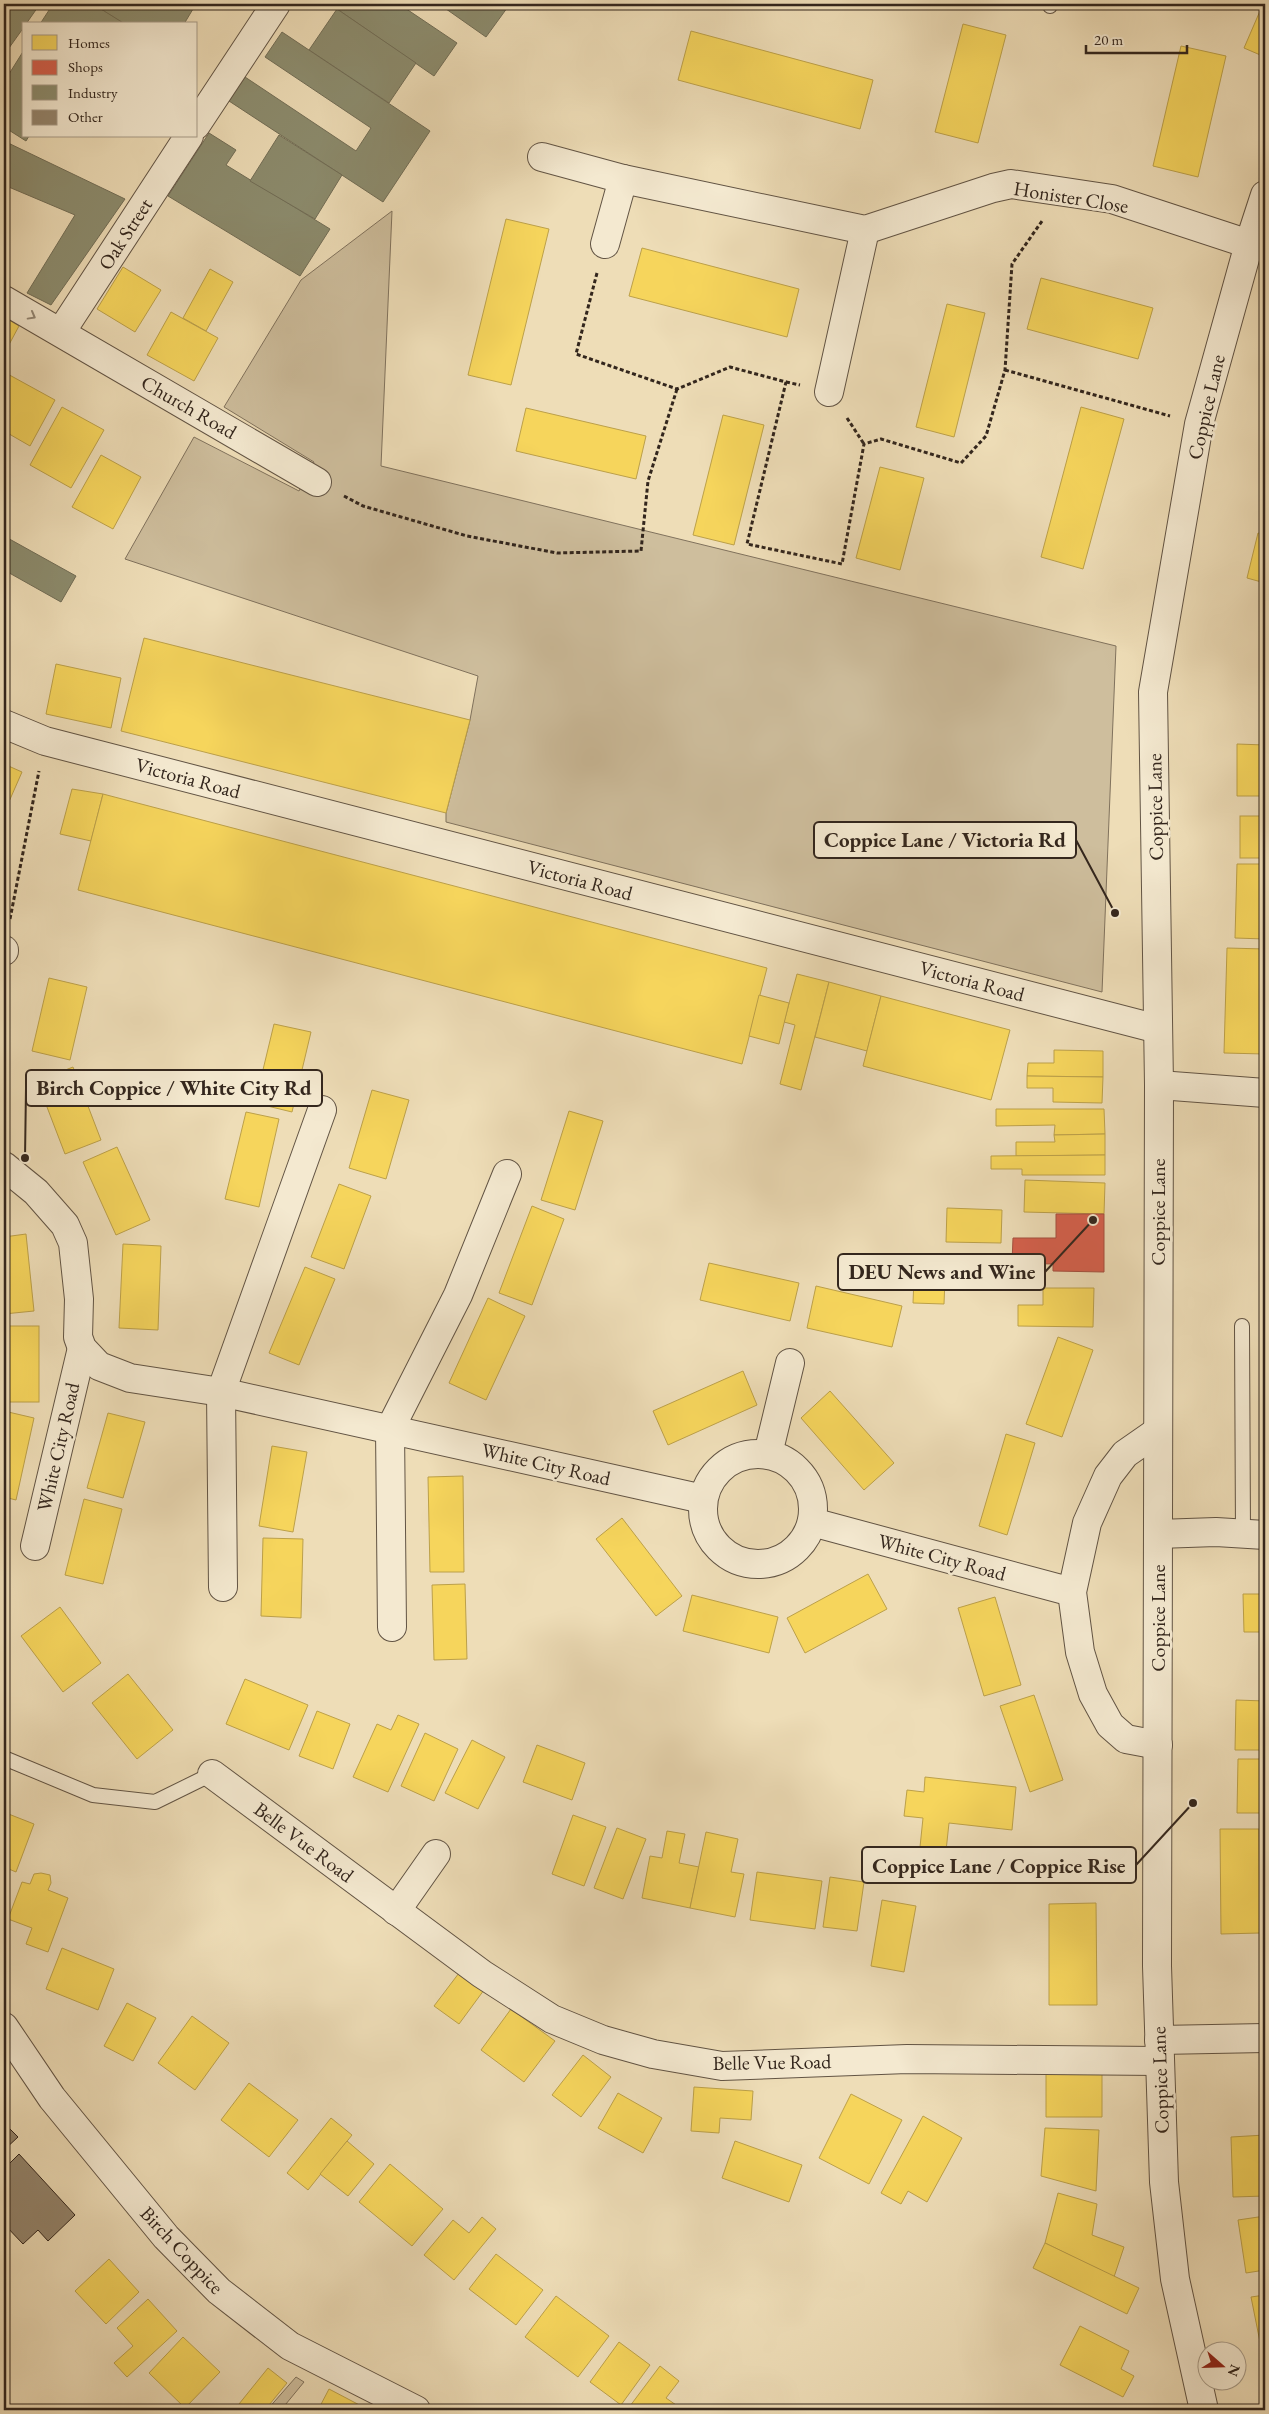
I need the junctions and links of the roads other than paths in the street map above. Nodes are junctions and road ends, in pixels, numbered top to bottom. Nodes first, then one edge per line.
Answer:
1 (276, 4) edge
2 (198, 123) edge
3 (188, 138) edge
4 (542, 157) dead end
5 (623, 179) junction
6 (1265, 195) edge
7 (865, 230) junction
8 (605, 244) dead end
9 (1249, 244) junction
10 (4, 300) edge
11 (61, 332) junction
12 (829, 392) dead end
13 (316, 482) road end
14 (4, 724) edge
15 (1158, 1029) junction
16 (1158, 1085) junction
17 (1265, 1093) edge
18 (322, 1110) dead end
19 (4, 1166) edge
20 (507, 1174) dead end
21 (1242, 1326) dead end
22 (82, 1348) junction
23 (790, 1362) dead end
24 (221, 1392) junction
25 (390, 1429) junction
26 (1158, 1431) junction
27 (768, 1454) junction
28 (703, 1499) junction
29 (812, 1522) junction
30 (1158, 1534) junction
31 (1254, 1534) edge
32 (35, 1546) dead end
33 (223, 1587) dead end
34 (1072, 1592) junction
35 (392, 1627) dead end
36 (1158, 1746) junction
37 (4, 1758) edge
38 (212, 1774) joint
39 (436, 1854) dead end
40 (396, 1911) junction
41 (4, 2027) edge
42 (1265, 2038) edge
43 (1159, 2050) junction
44 (416, 2410) edge
45 (1204, 2410) edge

1 - 2 street
3 - 11 street, Oak Street
4 - 5 street
5 - 7 street
5 - 8 street
6 - 9 street, Coppice Lane
7 - 9 street, Honister Close
7 - 12 street
9 - 15 street, Coppice Lane
10 -> 11 street, Church Road
11 - 13 street, Church Road
14 - 15 street, Victoria Road
15 - 16 street, Coppice Lane
16 - 17 street
16 - 26 street, Coppice Lane
18 - 24 street
19 - 22 street, White City Road
20 - 25 street
21 - 31 lane
22 - 24 street, White City Road
22 - 32 street, White City Road
23 - 27 street
24 - 25 street, White City Road
24 - 33 street
25 - 28 street, White City Road
25 - 35 street
26 - 30 street, Coppice Lane
26 - 34 street
27 - 28 street
27 - 29 street
28 - 29 street
29 - 34 street, White City Road
30 - 31 street
30 - 36 street, Coppice Lane
34 - 36 street
36 - 43 street, Coppice Lane
37 - 38 lane
38 - 40 street, Belle Vue Road
39 - 40 street
40 - 43 street, Belle Vue Road
41 - 44 street, Birch Coppice
42 - 43 street, Belle Vue Road
43 - 45 street, Coppice Lane

